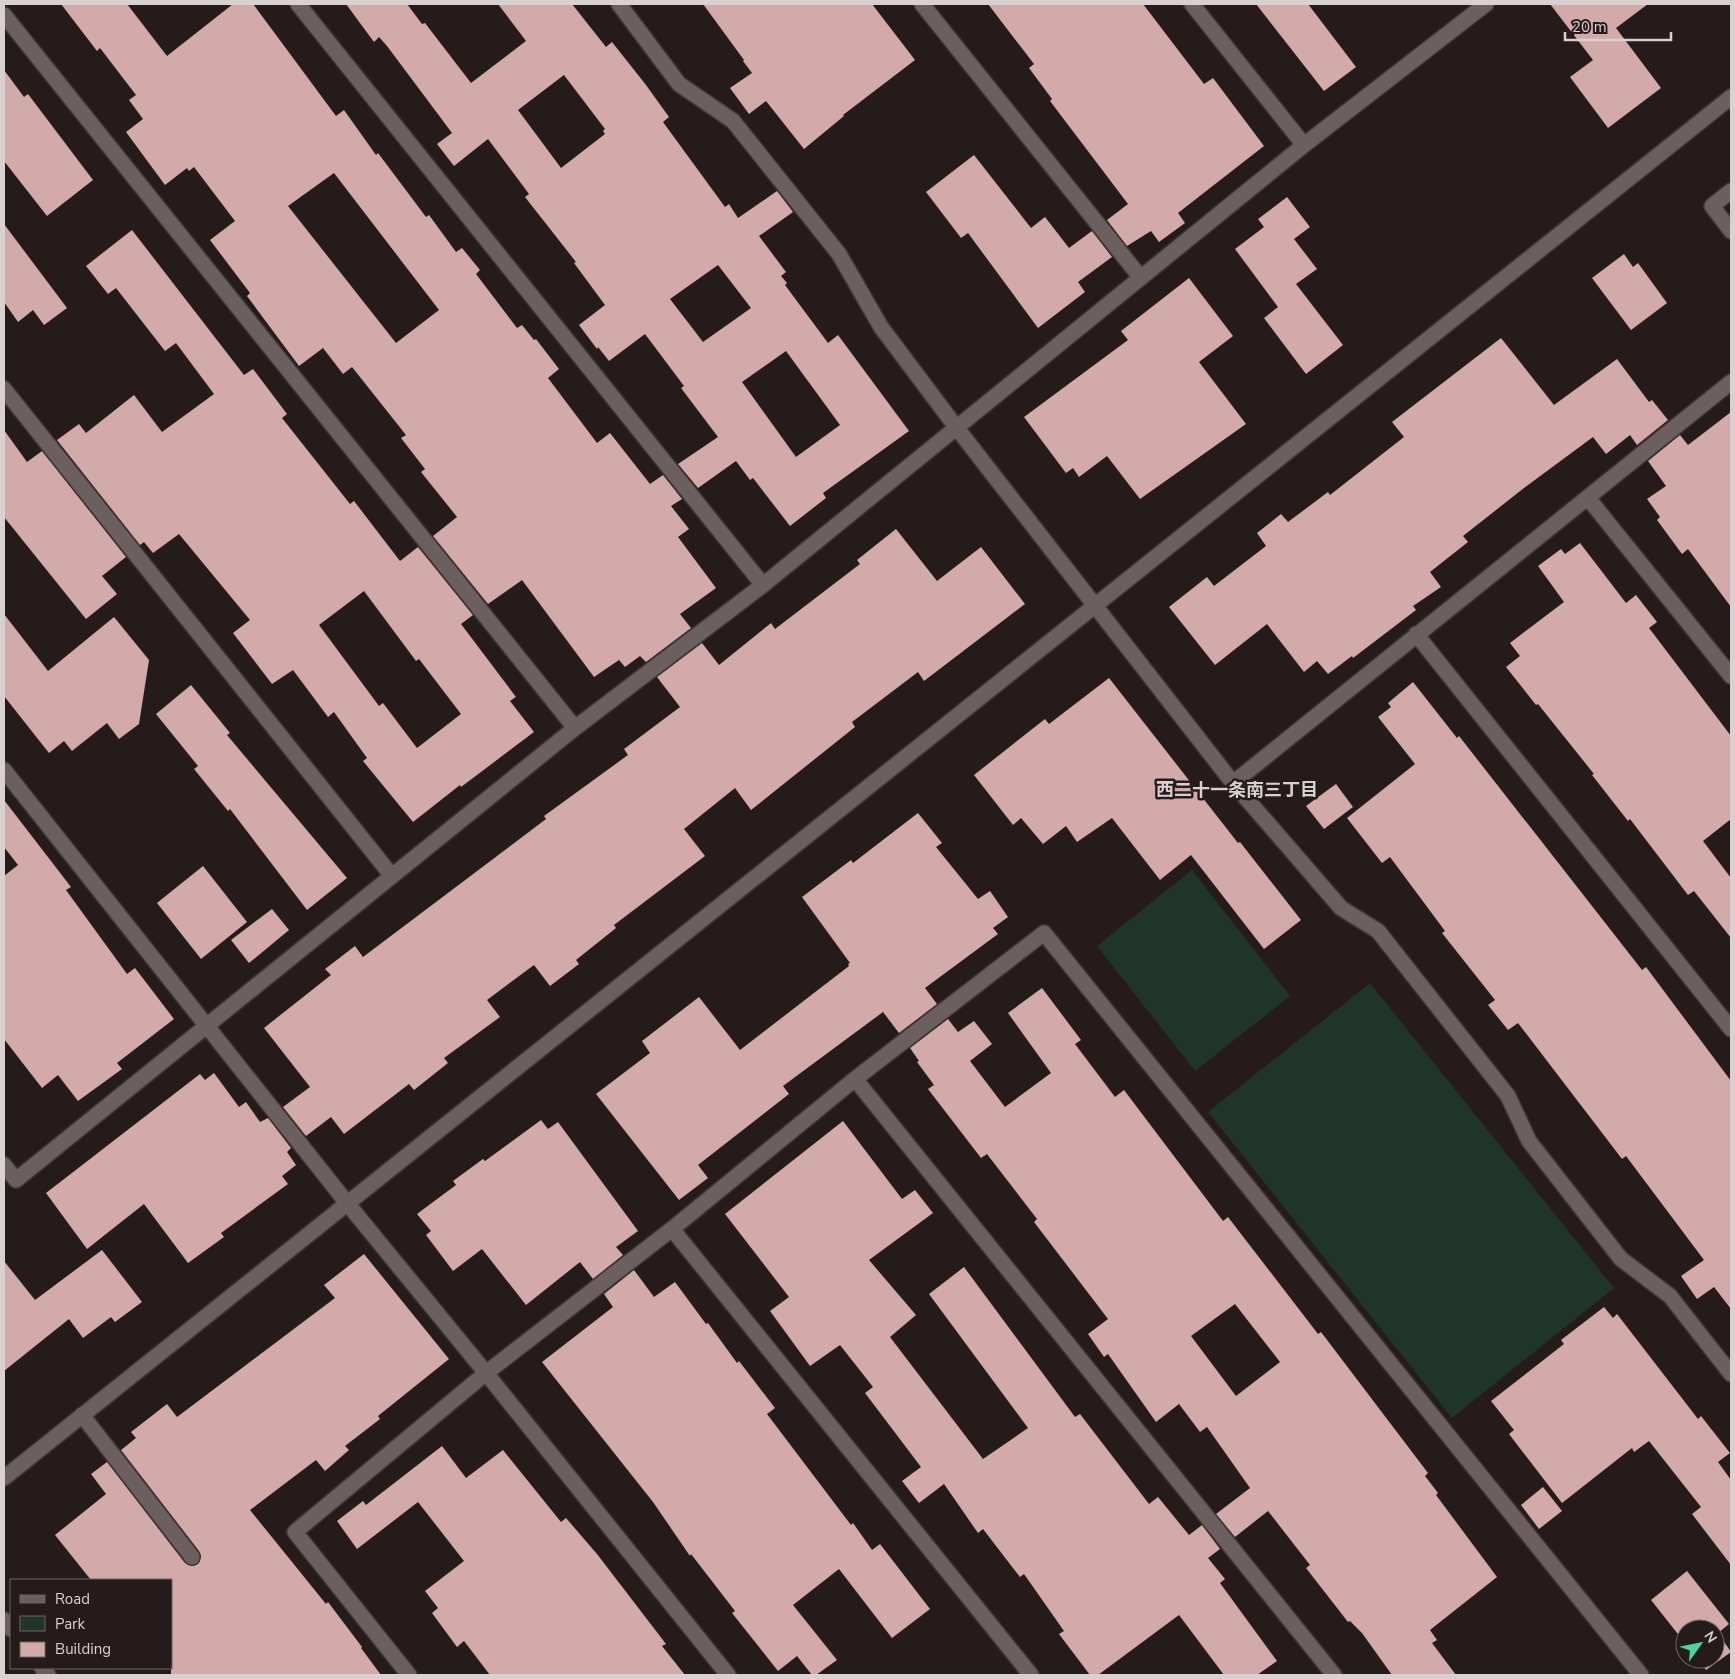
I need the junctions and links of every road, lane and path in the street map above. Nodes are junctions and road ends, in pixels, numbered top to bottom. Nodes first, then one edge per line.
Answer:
1 (298, 4) edge
2 (619, 4) edge
3 (922, 4) edge
4 (1192, 4) edge
5 (1486, 4) edge
6 (1469, 9) edge
7 (4, 15) edge
8 (1731, 97) edge
9 (1304, 145) junction
10 (1731, 191) edge
11 (1731, 231) edge
12 (1140, 278) junction
13 (1731, 382) edge
14 (4, 389) edge
15 (956, 427) junction
16 (1588, 498) junction
17 (763, 584) junction
18 (1096, 606) junction
19 (1416, 634) junction
20 (1731, 676) edge
21 (575, 728) junction
22 (4, 770) edge
23 (1233, 783) junction
24 (392, 876) junction
25 (207, 1024) junction
26 (1731, 1029) edge
27 (855, 1079) junction
28 (4, 1165) edge
29 (347, 1203) junction
30 (672, 1229) junction
31 (486, 1373) junction
32 (1731, 1374) edge
33 (82, 1415) junction
34 (4, 1478) edge
35 (192, 1557) dead end
36 (409, 1675) edge
37 (728, 1675) edge
38 (1031, 1675) edge
39 (1334, 1675) edge
40 (1641, 1675) edge

1 - 17 street
2 - 15 street
3 - 12 street
4 - 9 street
5 - 6 street
6 - 9 street
7 - 21 street
8 - 18 street
9 - 12 street
10 - 11 street
12 - 15 street
13 - 16 street
14 - 24 street
15 - 17 street
15 - 18 street
16 - 19 street
16 - 20 street
17 - 21 street
18 - 23 street
18 - 29 street
19 - 23 street
19 - 26 street
21 - 24 street
22 - 25 street
23 - 32 street
24 - 25 street
25 - 28 street
25 - 29 street
27 - 30 street
27 - 39 street
27 - 40 street
29 - 31 street
29 - 33 street
30 - 31 street
30 - 38 street
31 - 36 street
31 - 37 street
33 - 34 street
33 - 35 street

